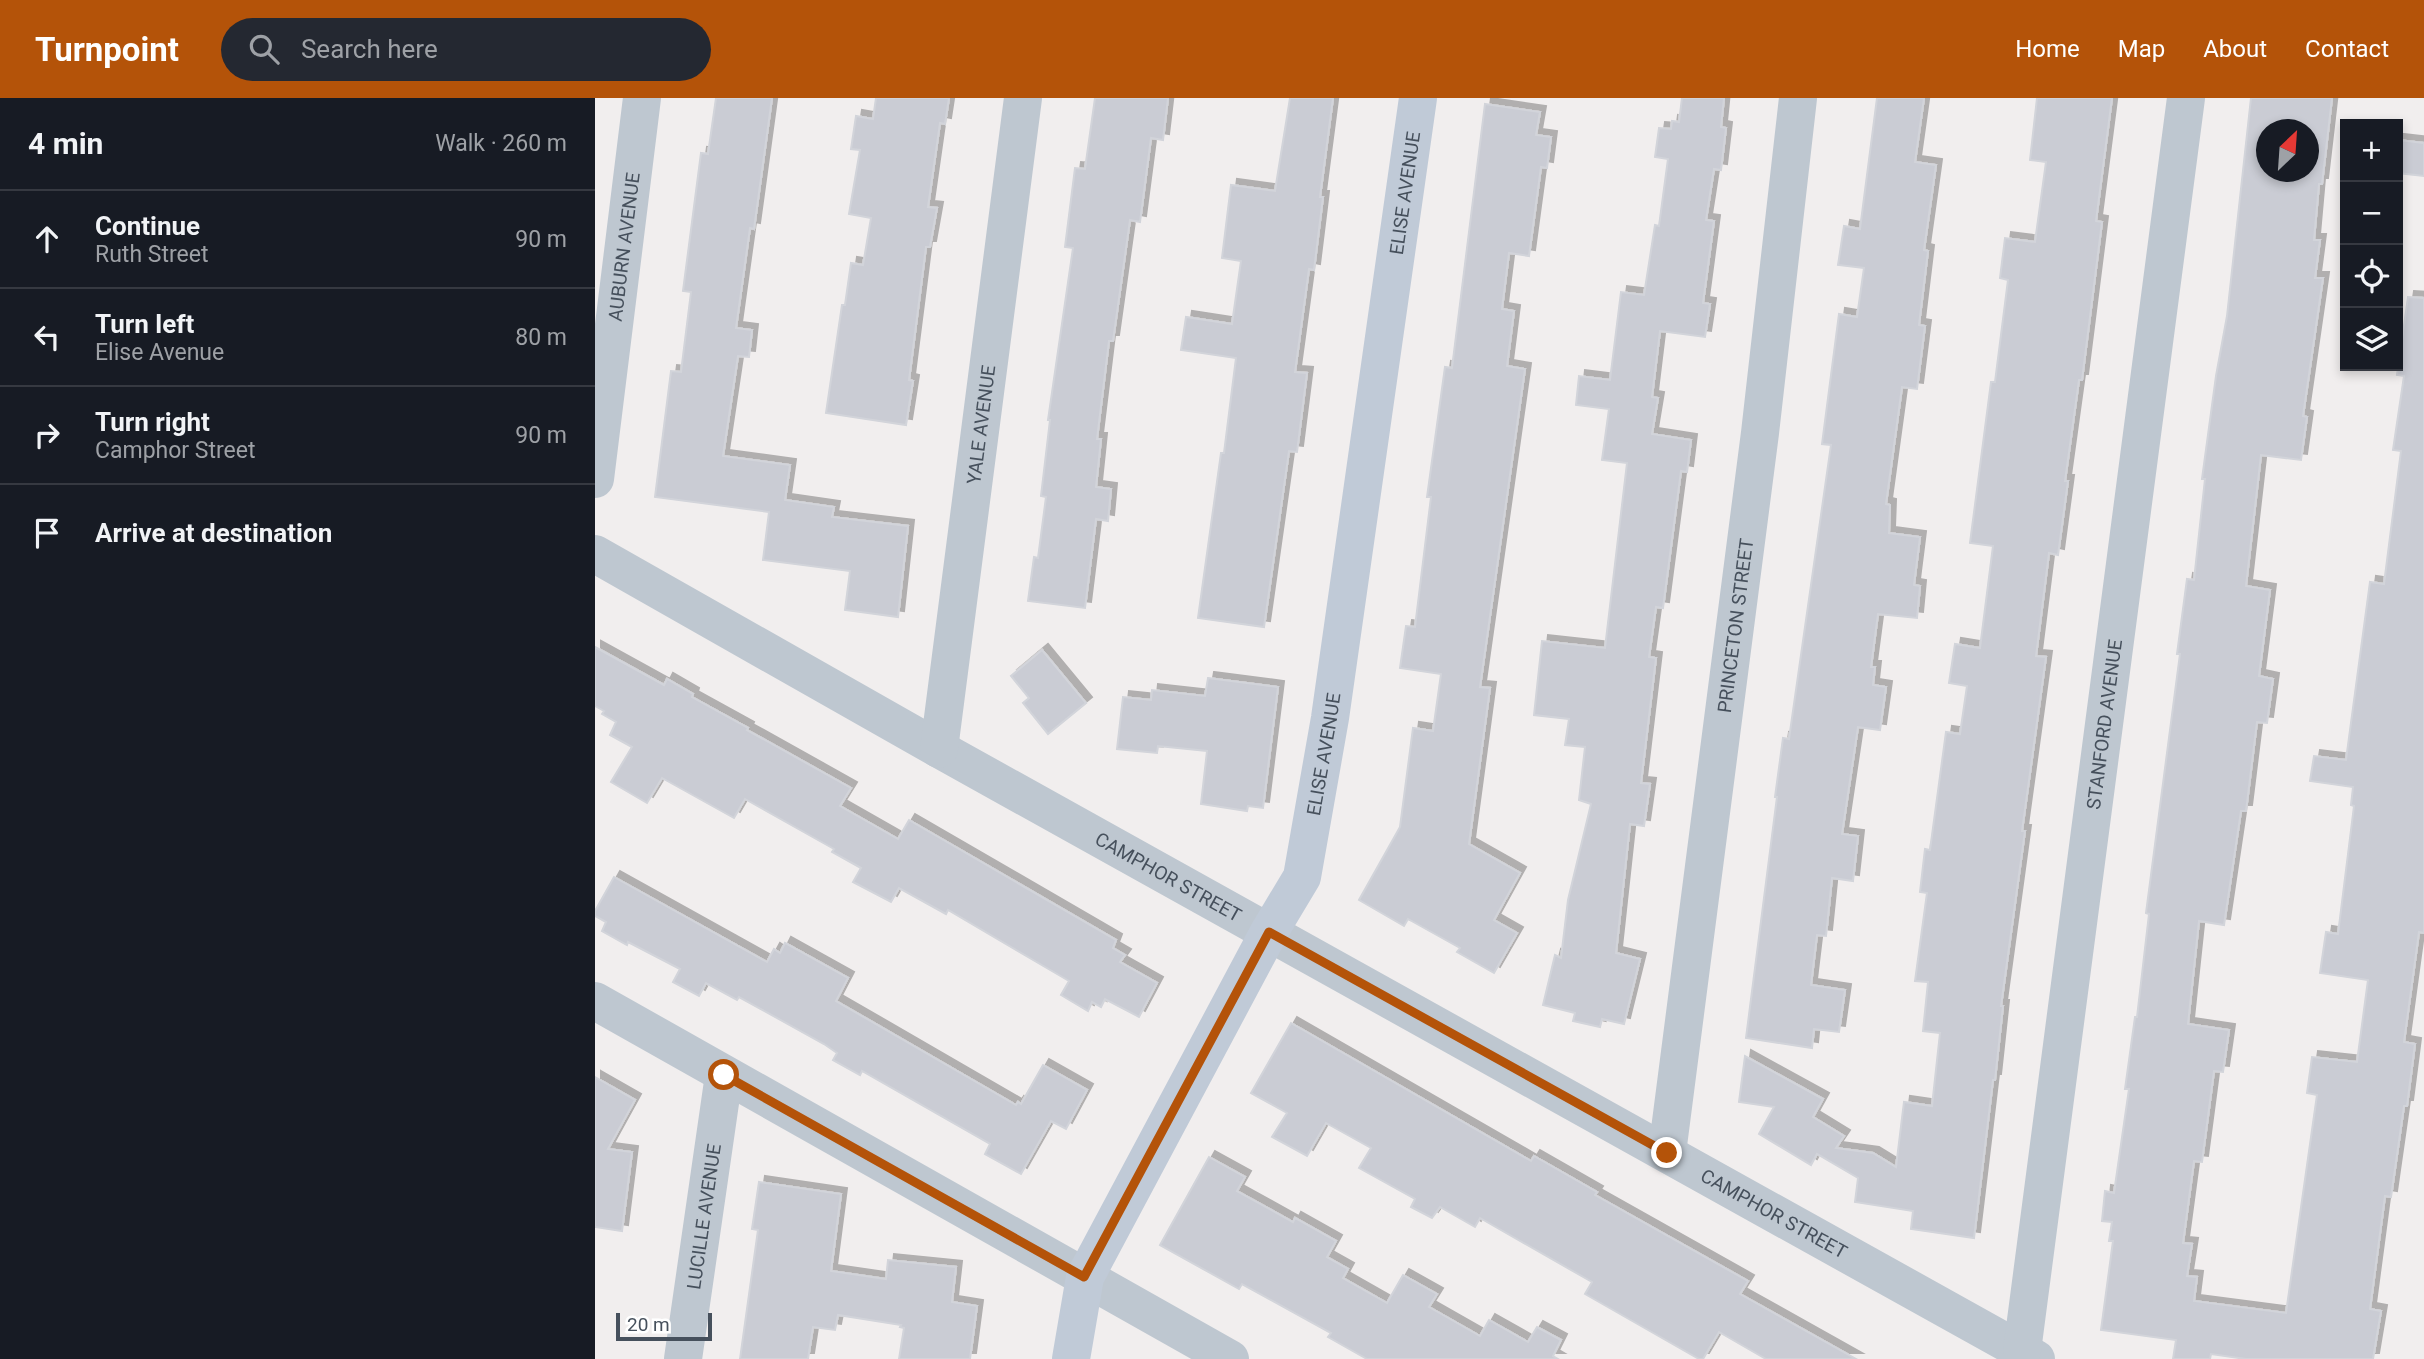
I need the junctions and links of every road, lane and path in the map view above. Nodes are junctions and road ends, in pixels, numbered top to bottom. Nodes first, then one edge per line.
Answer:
1 (642, 98) edge
2 (1023, 98) edge
3 (1418, 98) edge
4 (1798, 98) edge
5 (2186, 98) edge
6 (595, 479) edge
7 (595, 554) edge
8 (939, 749) junction
9 (1269, 932) junction
10 (595, 1001) edge
11 (724, 1075) junction
12 (1667, 1153) junction
13 (1084, 1277) junction
14 (2029, 1355) edge
15 (683, 1359) edge
16 (1071, 1359) edge
17 (1230, 1359) edge

1 - 6 street, AUBURN AVENUE
2 - 8 street, YALE AVENUE
3 - 9 street, ELISE AVENUE
4 - 12 street, PRINCETON STREET
5 - 14 street, STANFORD AVENUE
7 - 8 street, CAMPHOR STREET
8 - 9 street, CAMPHOR STREET
9 - 12 street, CAMPHOR STREET
9 - 13 street, ELISE AVENUE
10 - 11 street
11 - 13 street
11 - 15 street, LUCILLE AVENUE
12 - 14 street, CAMPHOR STREET
13 - 16 street, ELISE AVENUE
13 - 17 street

